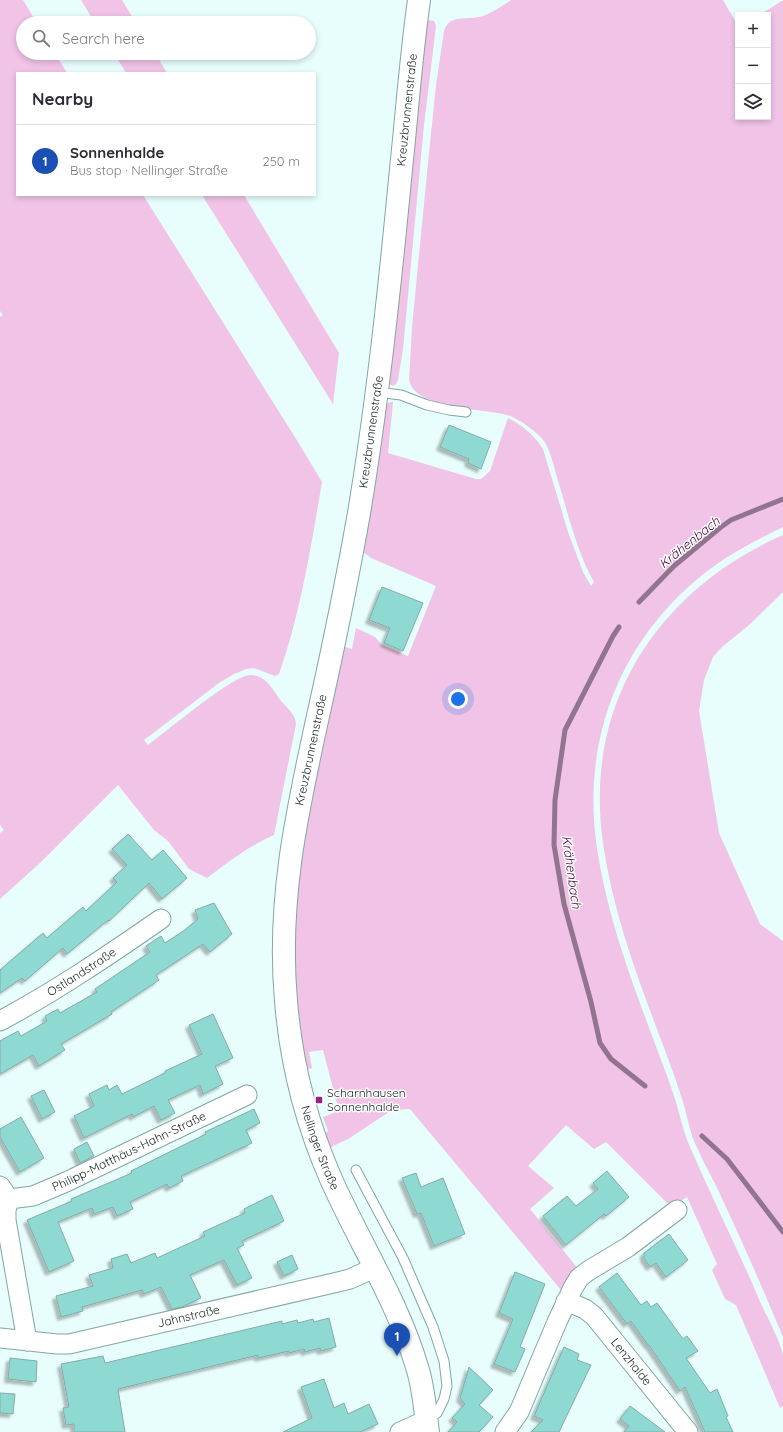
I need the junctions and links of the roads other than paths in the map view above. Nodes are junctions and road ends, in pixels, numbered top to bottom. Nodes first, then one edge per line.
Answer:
1 (418, 0) edge
2 (377, 392) junction
3 (466, 412) dead end
4 (290, 859) joint
5 (161, 919) dead end
6 (0, 1021) edge
7 (247, 1095) dead end
8 (356, 1170) dead end
9 (4, 1192) edge
10 (677, 1210) dead end
11 (374, 1268) junction
12 (566, 1301) junction
13 (0, 1338) edge
14 (27, 1341) junction
15 (427, 1426) edge
16 (400, 1432) edge
17 (505, 1432) edge
18 (688, 1432) edge

1 - 2 main road, Kreuzbrunnenstraße
2 - 3 lane
2 - 4 main road, Kreuzbrunnenstraße
4 - 11 main road, Nellinger Straße
5 - 6 street, Ostlandstraße
7 - 9 street, Philipp-Matthäus-Hahn-Straße
8 - 15 lane
9 - 14 street
10 - 12 street
11 - 14 street, Jahnstraße
11 - 15 main road, Nellinger Straße
12 - 17 street
12 - 18 street, Lenzhalde
13 - 14 street, Jahnstraße
15 - 16 street

